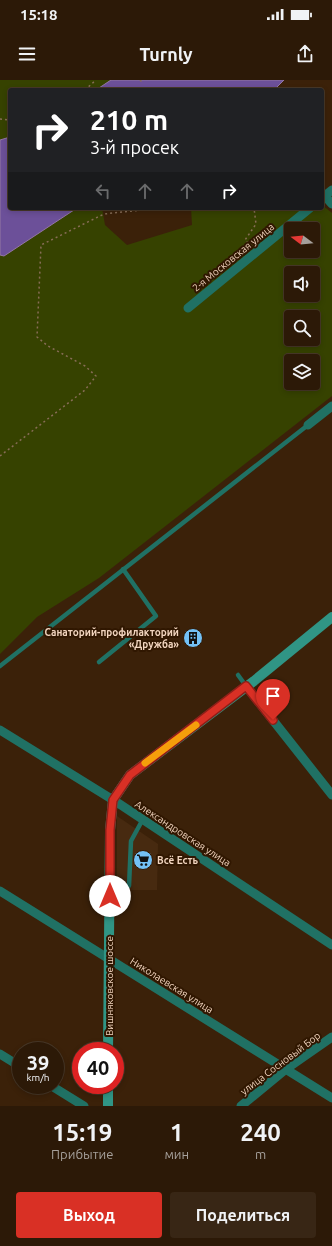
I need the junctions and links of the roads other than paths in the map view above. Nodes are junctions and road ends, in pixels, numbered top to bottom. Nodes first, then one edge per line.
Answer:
1 (325, 194) edge
2 (332, 204) edge
3 (308, 210) edge
4 (188, 308) dead end
5 (332, 406) edge
6 (308, 425) joint
7 (123, 569) junction
8 (332, 618) edge
9 (99, 662) dead end
10 (0, 666) edge
11 (238, 675) dead end
12 (246, 686) junction
13 (0, 730) edge
14 (332, 795) edge
15 (113, 800) junction
16 (143, 819) junction
17 (110, 886) junction
18 (0, 892) edge
19 (332, 944) edge
20 (109, 959) junction
21 (332, 1037) edge
22 (108, 1042) edge
23 (0, 1054) edge
24 (12, 1061) edge
25 (286, 1070) junction
26 (64, 1094) edge
27 (108, 1094) edge
28 (332, 1098) edge
29 (84, 1106) edge
30 (108, 1106) edge
31 (241, 1106) edge

1 - 2 street
3 - 4 street, 2-я Московская улица
5 - 6 street
6 - 7 lane
7 - 9 lane
7 - 10 lane
8 - 12 street, Вишняковское шоссе
11 - 12 lane
12 - 14 street
12 - 15 street, Вишняковское шоссе
13 - 15 street, Александровская улица
15 - 16 street, Александровская улица
15 - 17 street, Вишняковское шоссе
16 - 17 lane
16 - 19 street, Александровская улица
17 - 20 street, Вишняковское шоссе
18 - 20 street, Николаевская улица
20 - 22 street, Вишняковское шоссе
20 - 25 street, Николаевская улица
21 - 25 street, улица Сосновый Бор
23 - 24 street
25 - 28 street, Николаевская улица
25 - 31 street, улица Сосновый Бор
26 - 29 street
27 - 30 street

